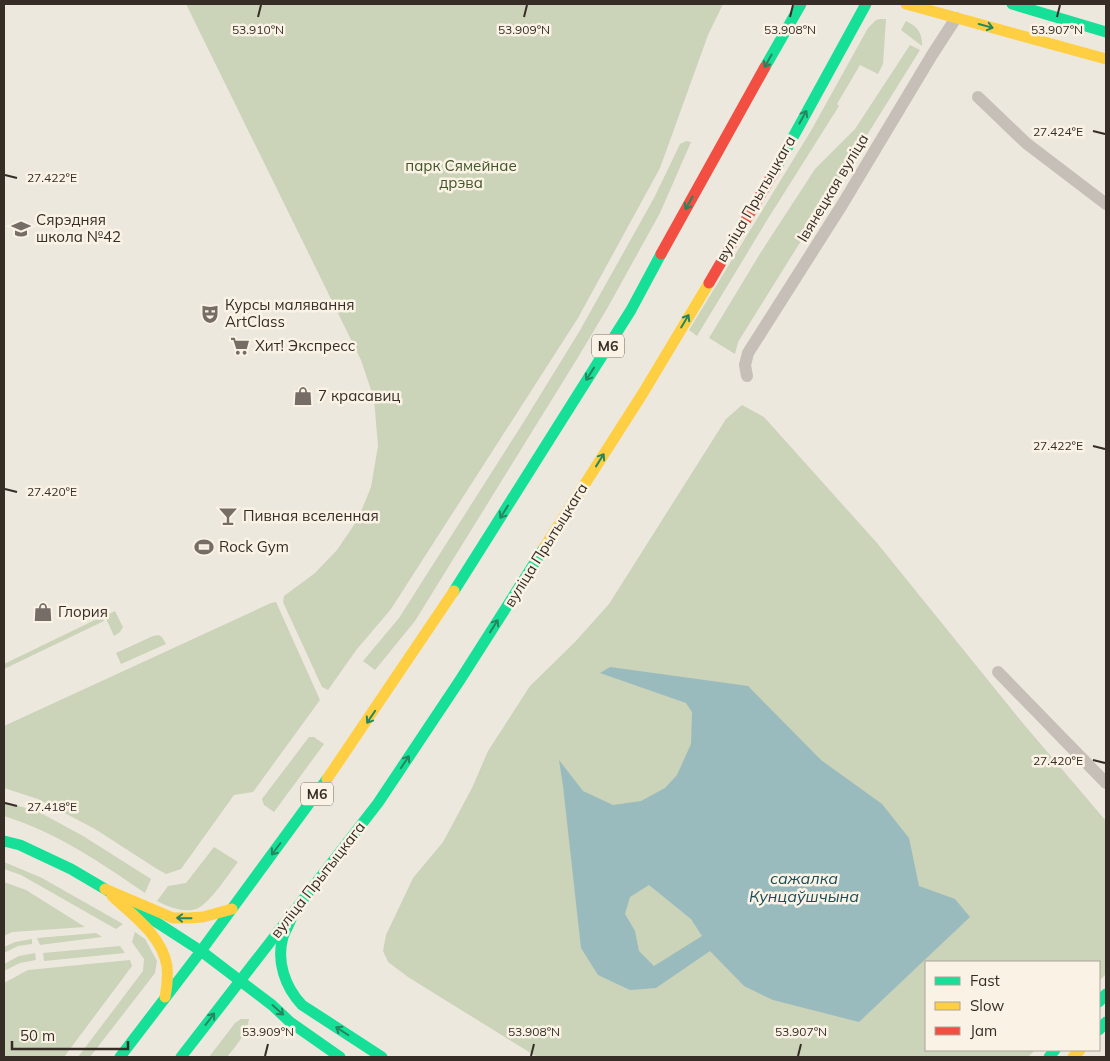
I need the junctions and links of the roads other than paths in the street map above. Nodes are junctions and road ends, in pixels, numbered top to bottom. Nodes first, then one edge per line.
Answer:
1 (801, 4) edge
2 (866, 4) edge
3 (906, 4) edge
4 (1012, 4) edge
5 (956, 18) junction
6 (1106, 32) edge
7 (1106, 58) edge
8 (978, 97) dead end
9 (1106, 204) edge
10 (747, 376) dead end
11 (998, 672) dead end
12 (1106, 783) edge
13 (4, 841) edge
14 (106, 889) junction
15 (232, 909) junction
16 (294, 912) junction
17 (201, 951) junction
18 (239, 981) junction
19 (165, 999) junction
20 (120, 1057) edge
21 (181, 1057) edge
22 (340, 1057) edge
23 (382, 1057) edge

1 -> 15 main road, М6
16 -> 2 main road, вуліца Прытыцкага
3 - 5 main road
4 - 6 main road
5 -> 7 main road
5 - 10 street, Івянецкая вуліца
8 - 9 street
11 - 12 street
13 - 14 main road
15 -> 14 main road
14 - 17 main road
14 - 19 main road
15 - 17 main road, М6
16 - 18 main road, вуліца Прытыцкага
23 -> 16 main road
17 - 18 main road
17 - 19 main road, М6
21 -> 18 main road, вуліца Прытыцкага
18 -> 22 main road
19 - 20 main road, М6

